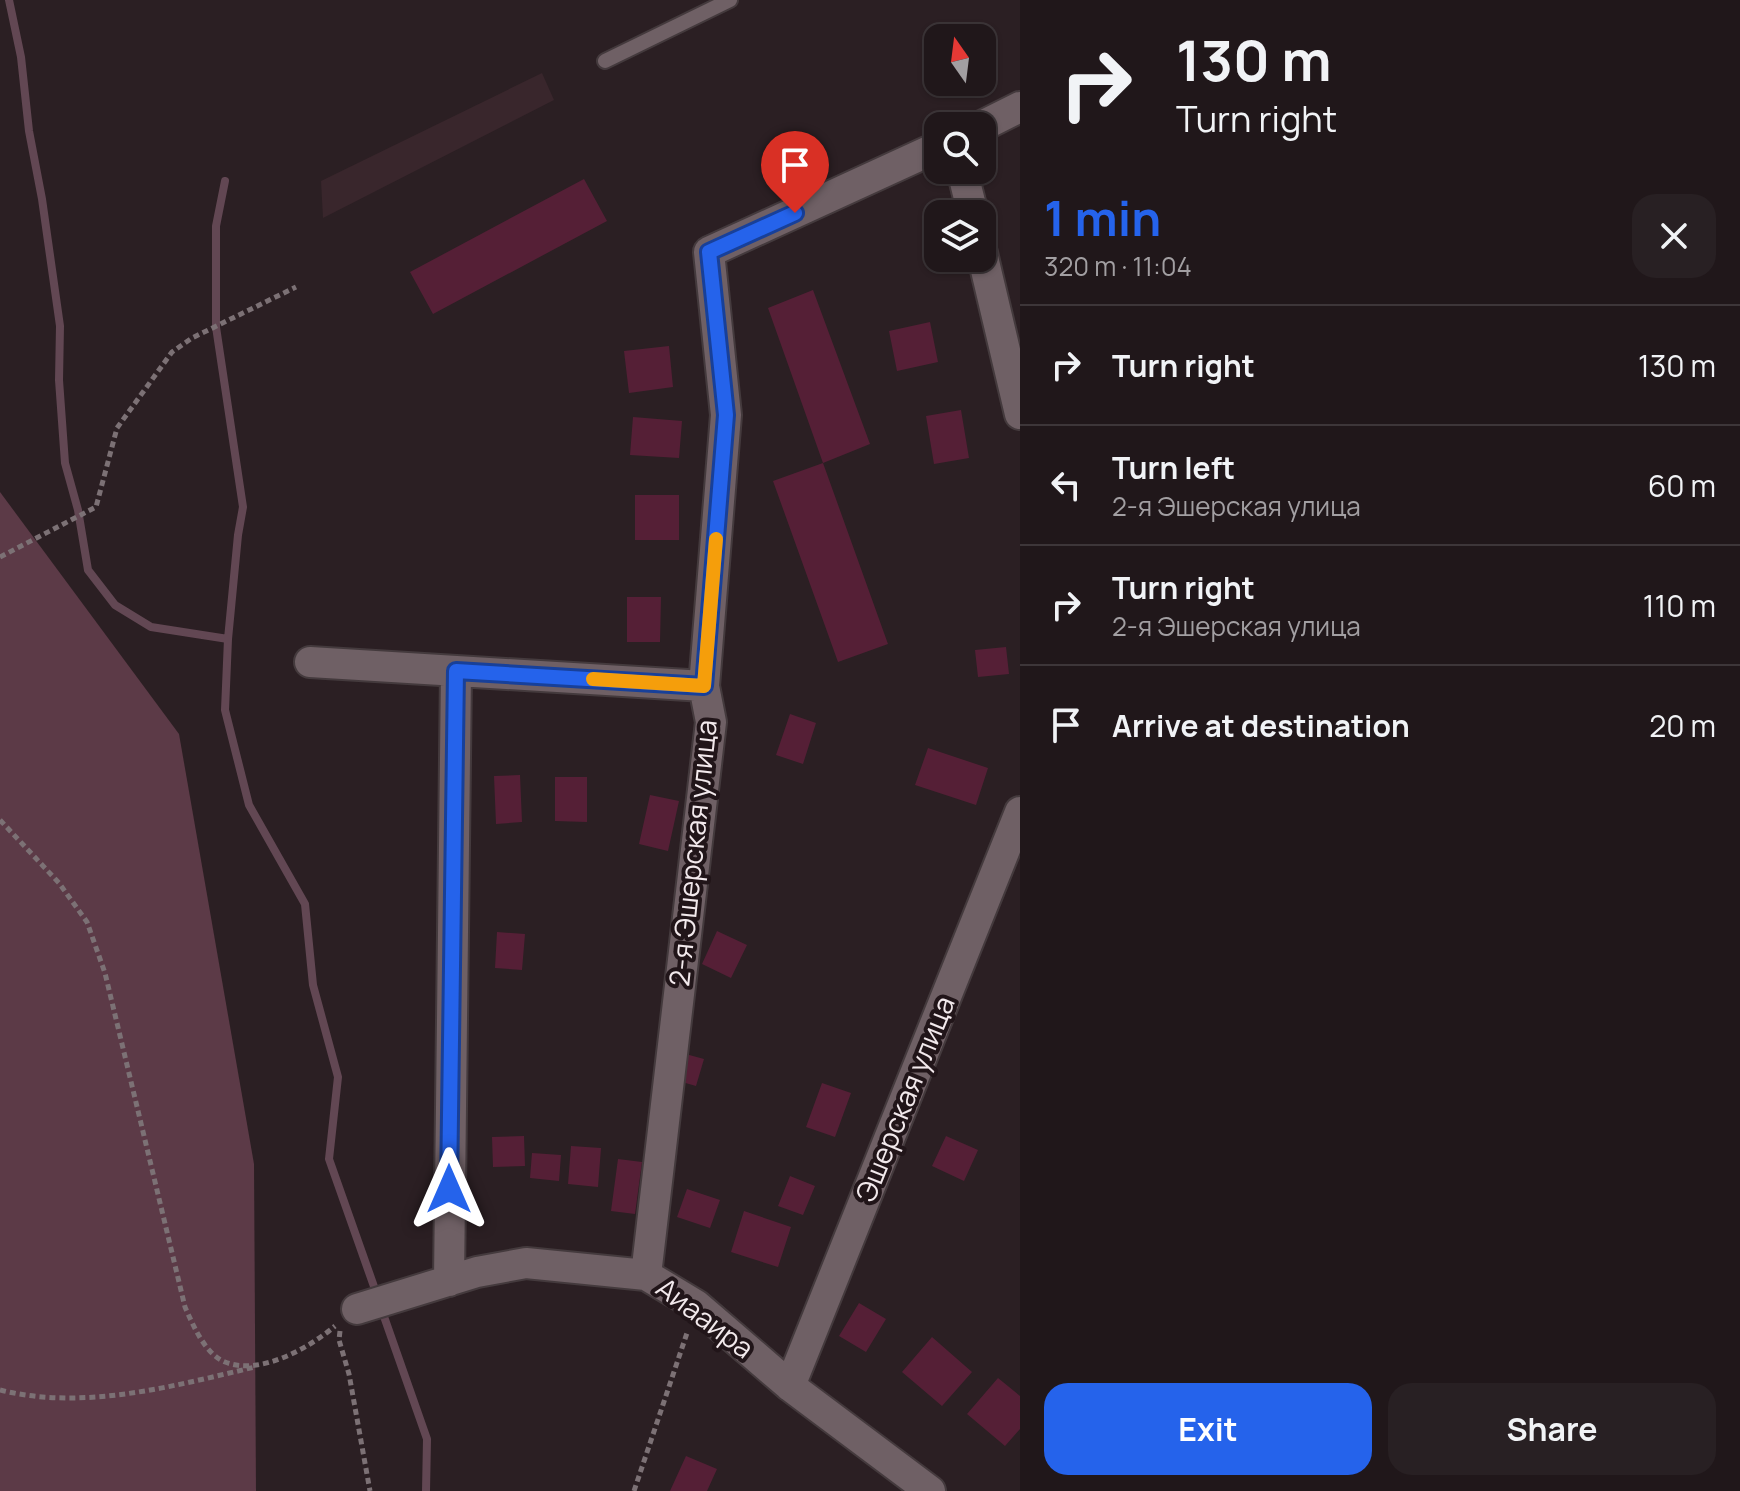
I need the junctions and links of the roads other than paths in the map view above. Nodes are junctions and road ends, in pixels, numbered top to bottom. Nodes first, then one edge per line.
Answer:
1 (730, 0) edge
2 (605, 61) dead end
3 (1020, 107) edge
4 (996, 119) edge
5 (924, 153) edge
6 (986, 272) edge
7 (1020, 414) edge
8 (310, 662) dead end
9 (456, 671) junction
10 (704, 686) junction
11 (1020, 812) edge
12 (646, 1275) junction
13 (449, 1281) junction
14 (357, 1309) dead end
15 (790, 1386) junction
16 (930, 1491) edge

1 - 2 lane
3 - 4 street
5 - 10 street, 2-я Эшерская улица
6 - 7 street
8 - 9 street
9 - 10 street
9 - 13 street
10 - 12 street, 2-я Эшерская улица
11 - 15 street, Эшерская улица
12 - 13 street, Аиааира
12 - 15 street, Аиааира
13 - 14 street, Аиааира
15 - 16 street, Аиааира

